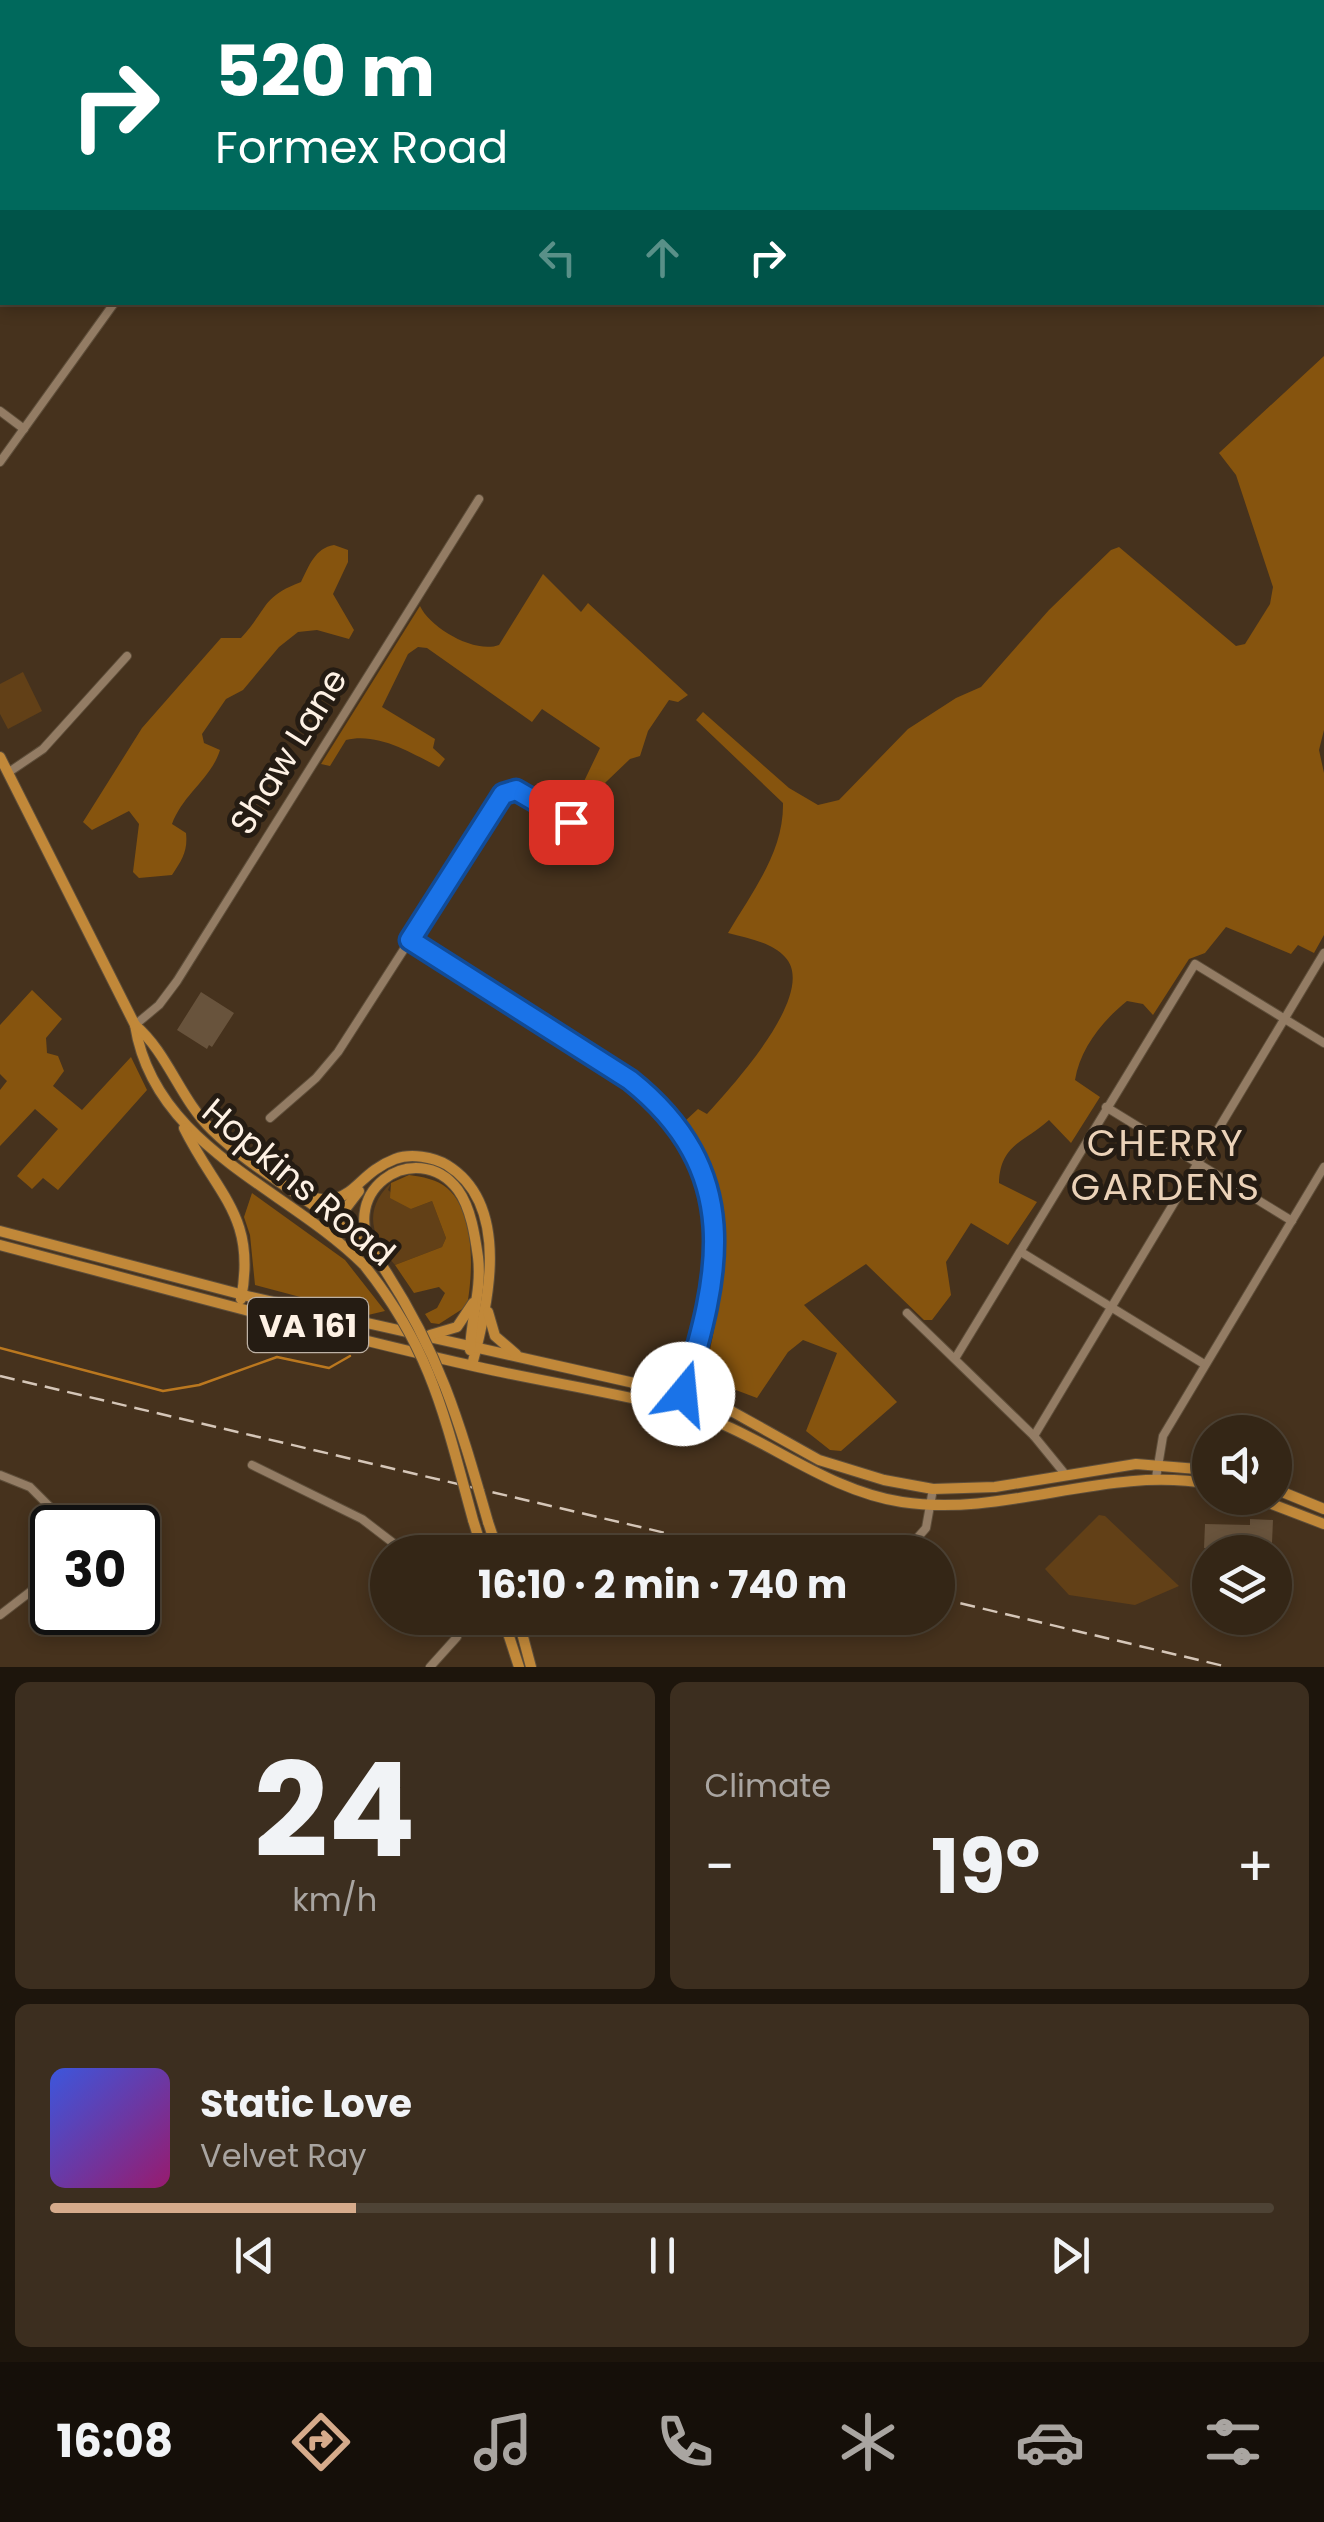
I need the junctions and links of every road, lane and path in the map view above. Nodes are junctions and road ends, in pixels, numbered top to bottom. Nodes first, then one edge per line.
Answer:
1 (113, 305) edge
2 (0, 411) edge
3 (24, 429) junction
4 (0, 462) edge
5 (480, 499) dead end
6 (127, 656) dead end
7 (0, 757) edge
8 (9, 772) junction
9 (586, 826) dead end
10 (410, 940) junction
11 (1324, 953) edge
12 (1284, 1020) junction
13 (135, 1024) junction
14 (1324, 1043) edge
15 (1106, 1108) junction
16 (180, 1118) junction
17 (270, 1118) dead end
18 (1197, 1162) junction
19 (1324, 1167) edge
20 (373, 1175) junction
21 (295, 1192) junction
22 (336, 1221) junction
23 (1292, 1221) junction
24 (0, 1231) edge
25 (327, 1232) junction
26 (0, 1246) edge
27 (1021, 1252) junction
28 (380, 1264) junction
29 (479, 1283) junction
30 (242, 1294) junction
31 (488, 1294) junction
32 (240, 1308) junction
33 (1111, 1308) junction
34 (906, 1313) dead end
35 (424, 1336) junction
36 (473, 1347) junction
37 (956, 1357) junction
38 (521, 1358) junction
39 (1204, 1364) junction
40 (472, 1366) junction
41 (683, 1394) junction
42 (678, 1408) junction
43 (1034, 1436) junction
44 (252, 1464) dead end
45 (1156, 1464) junction
46 (1192, 1468) edge
47 (1064, 1474) junction
48 (0, 1475) edge
49 (1156, 1478) junction
50 (1192, 1482) edge
51 (934, 1489) junction
52 (1292, 1496) edge
53 (1300, 1499) junction
54 (931, 1504) junction
55 (49, 1505) edge
56 (1324, 1509) edge
57 (1292, 1512) edge
58 (1319, 1522) edge
59 (382, 1535) edge
60 (478, 1535) edge
61 (492, 1535) edge
62 (920, 1535) edge
63 (30, 1592) edge
64 (0, 1614) edge
65 (457, 1635) edge
66 (510, 1635) edge
67 (523, 1635) edge
68 (430, 1667) edge
69 (520, 1667) edge
70 (531, 1667) edge

1 - 3 street
2 - 3 street
3 - 4 street
5 - 13 street, Shaw Lane
6 - 8 street
7 - 8 main road, Hopkins Road
8 - 13 main road, Hopkins Road
9 - 10 street
10 - 17 street
10 - 41 street
11 - 12 street
12 - 14 street
12 - 15 street
12 - 18 street
13 - 16 main road, Hopkins Road
13 - 21 main road, Hopkins Road
15 - 18 street
15 - 27 street
16 - 25 main road, Hopkins Road
16 - 30 main road
18 - 23 street
18 - 33 street
19 - 23 street
20 - 21 main road
20 - 22 main road
20 - 31 main road
21 - 22 main road, Hopkins Road
22 - 25 main road
22 - 28 main road, Hopkins Road
23 - 39 street
24 - 30 main road, VA 161
25 - 60 main road, Hopkins Road, bridge
26 - 32 main road, VA 161
27 - 33 street
27 - 37 street
28 - 29 main road
28 - 61 main road, Hopkins Road, bridge
29 - 35 main road
29 - 36 main road
30 - 32 main road
30 - 35 main road, VA 161
31 - 36 main road
31 - 38 main road
32 - 40 main road, VA 161
33 - 39 street
33 - 43 street
34 - 37 street
35 - 36 main road, VA 161
36 - 38 main road, VA 161
36 - 40 main road
37 - 43 street
38 - 41 main road, VA 161
39 - 45 street
40 - 42 main road, VA 161
41 - 42 street
41 - 51 main road, VA 161
42 - 54 main road, VA 161
43 - 47 street
44 - 59 street
45 - 46 main road, VA 161
45 - 47 main road, VA 161
45 - 49 street
47 - 51 main road, VA 161
48 - 55 street
49 - 50 main road, VA 161
49 - 54 main road, VA 161
51 - 54 street
52 - 53 main road
53 - 56 main road
53 - 58 main road
54 - 62 street
57 - 58 main road
63 - 64 street
65 - 68 street
66 - 69 main road
67 - 70 main road

